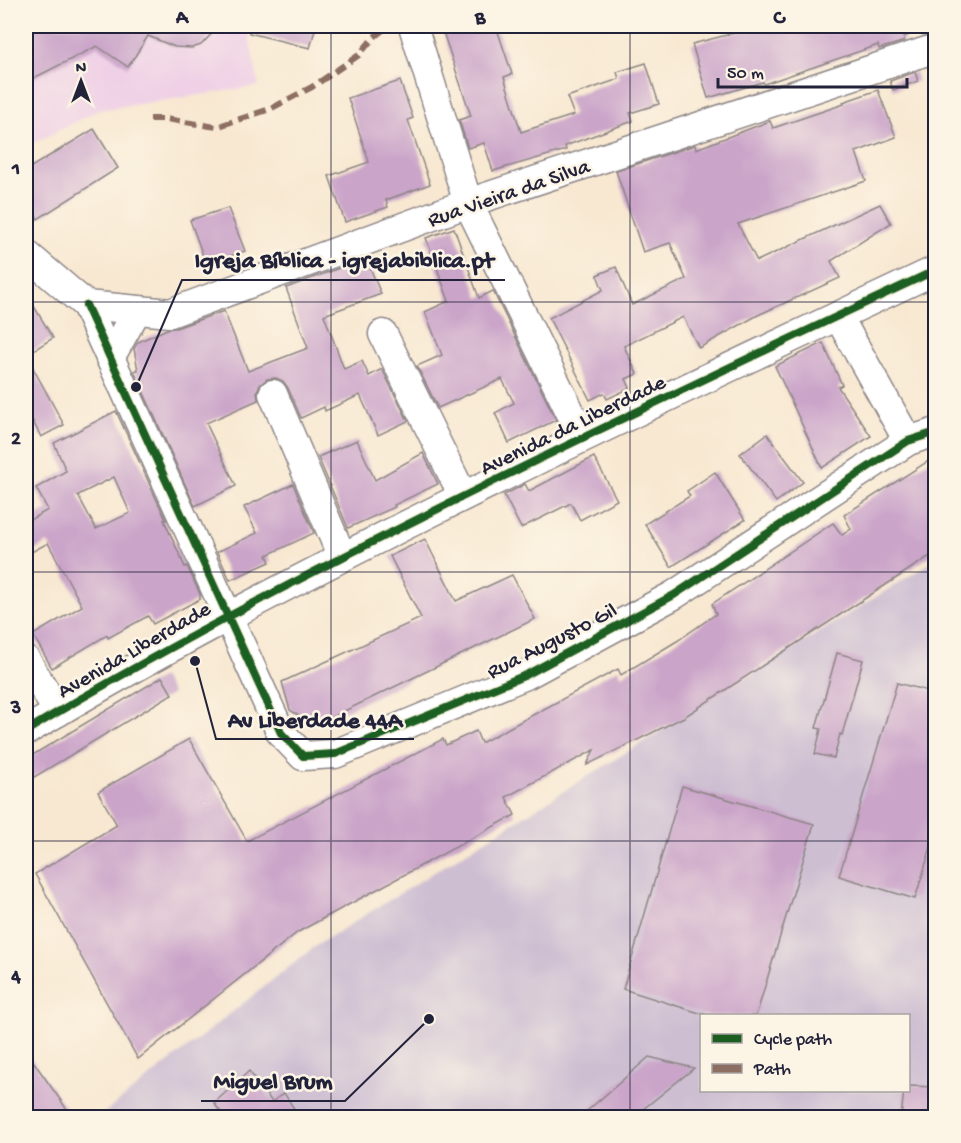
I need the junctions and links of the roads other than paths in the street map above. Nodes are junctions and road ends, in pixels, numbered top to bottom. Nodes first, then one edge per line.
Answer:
1 (413, 26) edge
2 (936, 48) edge
3 (468, 203) junction
4 (26, 254) edge
5 (936, 270) edge
6 (86, 305) junction
7 (137, 310) junction
8 (838, 316) junction
9 (383, 334) dead end
10 (110, 358) junction
11 (273, 394) dead end
12 (936, 432) edge
13 (582, 436) junction
14 (908, 441) junction
15 (463, 496) junction
16 (342, 556) junction
17 (227, 616) junction
18 (26, 660) edge
19 (58, 712) junction
20 (26, 731) edge

1 - 3 street
2 - 3 street, Rua Vieira da Silva
3 - 7 street, Rua Vieira da Silva
3 - 13 street
4 - 6 street
5 - 8 street, Avenida da Liberdade
6 - 7 street, Rua Vieira da Silva
6 - 10 street, Rua Augusto Gil
7 - 10 street
8 - 13 street, Avenida da Liberdade
8 - 14 street
9 - 15 street
10 - 17 street, Rua Augusto Gil
11 - 16 street
12 - 14 street, Rua Augusto Gil
13 - 15 street, Avenida da Liberdade
14 - 17 street, Rua Augusto Gil
15 - 16 street, Avenida da Liberdade
16 - 17 street, Avenida da Liberdade
17 - 19 street, Avenida Liberdade
18 - 19 street
19 - 20 street, Avenida Liberdade

